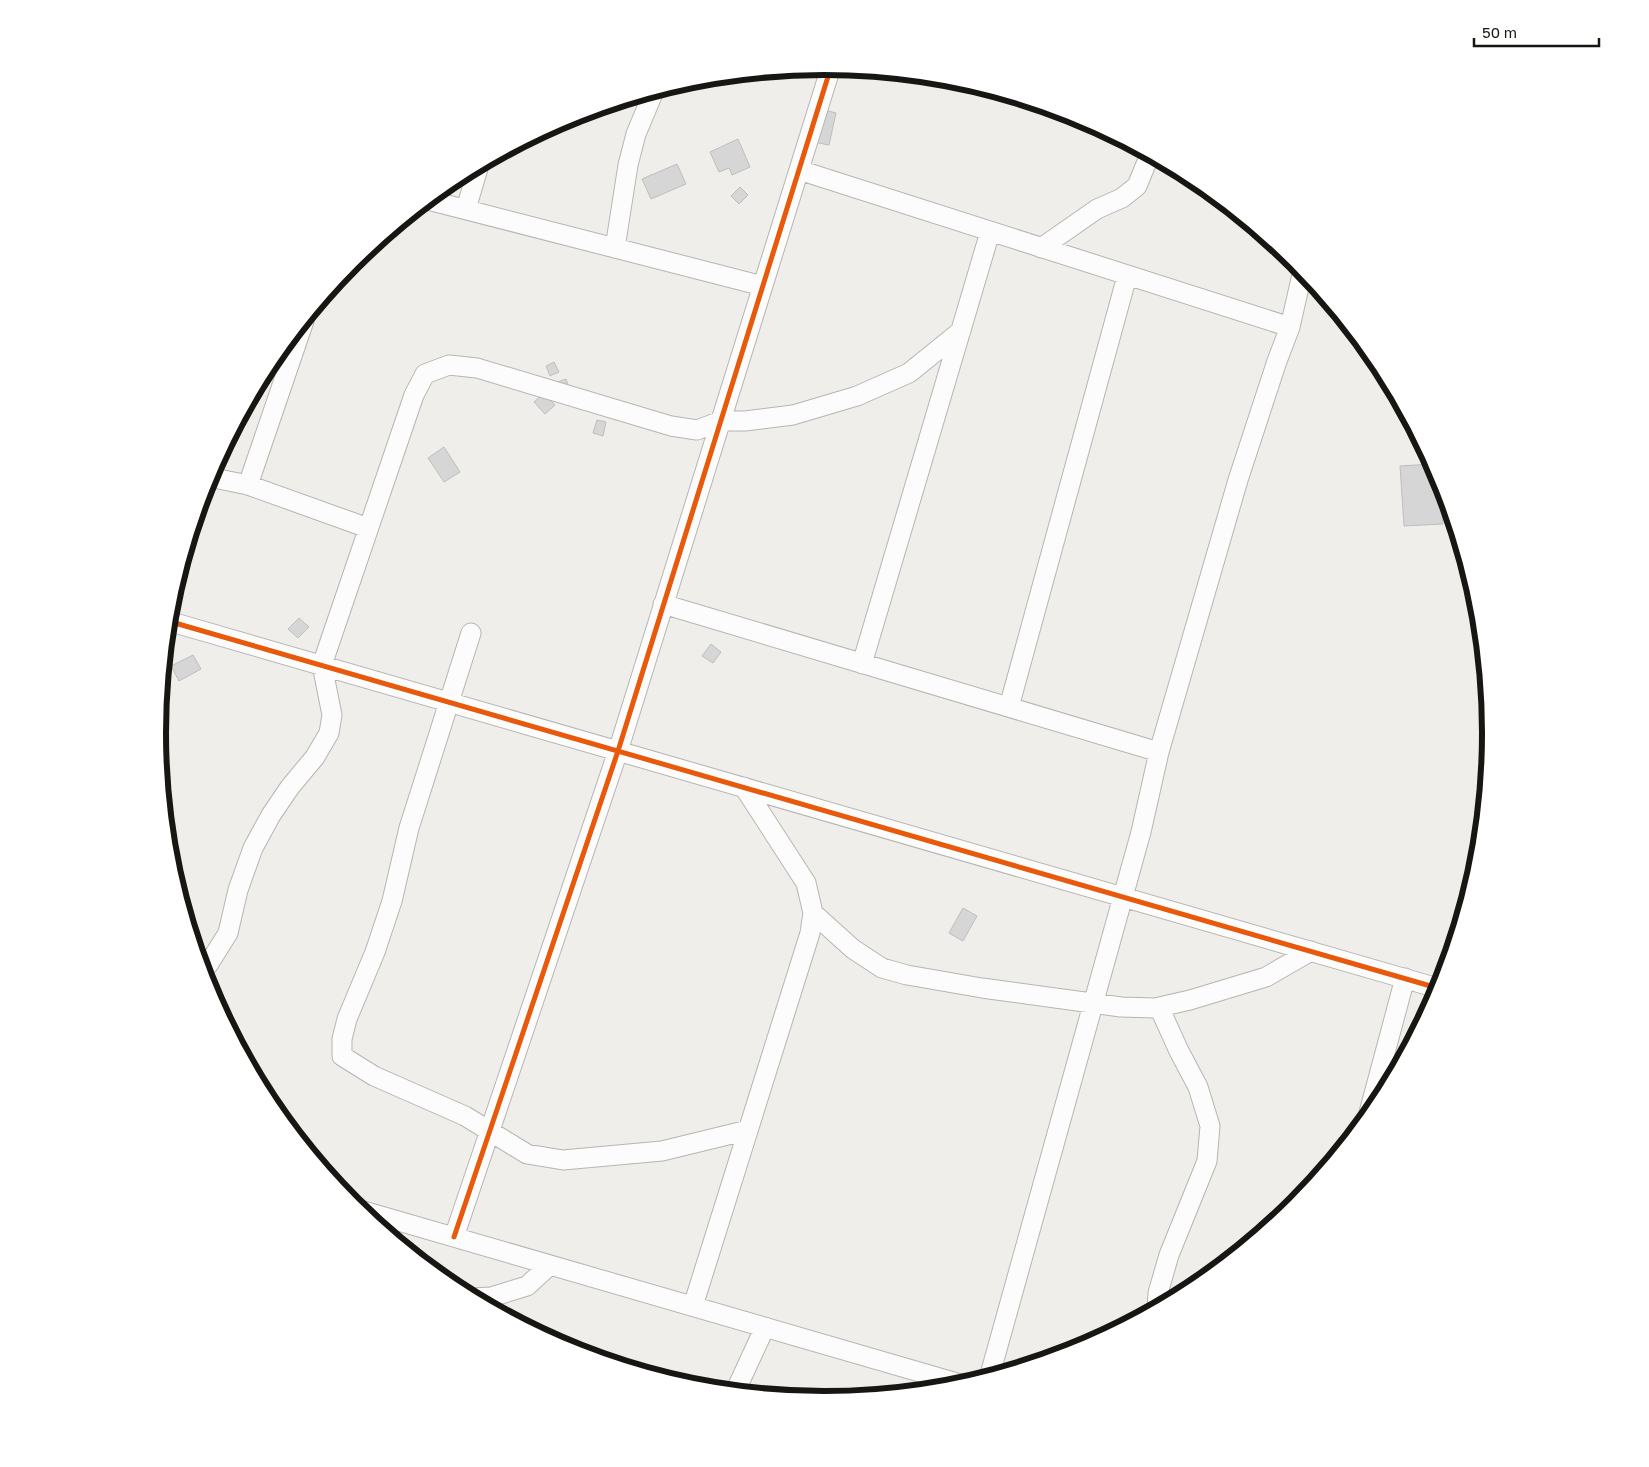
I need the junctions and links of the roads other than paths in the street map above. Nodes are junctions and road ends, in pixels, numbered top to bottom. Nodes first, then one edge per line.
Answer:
1 (829, 75) edge
2 (651, 98) edge
3 (1149, 160) edge
4 (799, 170) junction
5 (476, 175) edge
6 (437, 202) edge
7 (466, 209) junction
8 (990, 232) junction
9 (615, 248) junction
10 (1040, 248) junction
11 (1127, 276) junction
12 (1301, 279) edge
13 (763, 286) junction
14 (1290, 327) junction
15 (961, 331) junction
16 (298, 339) edge
17 (720, 421) junction
18 (217, 479) edge
19 (248, 485) junction
20 (368, 528) junction
21 (663, 604) junction
22 (176, 622) edge
23 (471, 633) dead end
24 (862, 664) junction
25 (322, 665) junction
26 (449, 702) junction
27 (1009, 707) junction
28 (618, 750) junction
29 (1159, 752) junction
30 (744, 787) junction
31 (1122, 897) junction
32 (812, 913) junction
33 (1311, 951) junction
34 (208, 964) edge
35 (1405, 978) junction
36 (1432, 986) edge
37 (1093, 1003) junction
38 (1160, 1007) junction
39 (1373, 1097) edge
40 (748, 1130) junction
41 (490, 1132) junction
42 (375, 1214) edge
43 (454, 1237) junction
44 (550, 1265) junction
45 (485, 1297) edge
46 (1157, 1302) edge
47 (693, 1306) junction
48 (765, 1328) junction
49 (991, 1371) edge
50 (947, 1380) edge
51 (739, 1386) edge

1 - 4 street
2 - 9 street
3 - 10 street
4 - 8 street
4 - 13 street
5 - 7 street
6 - 7 street
7 - 9 street
8 - 10 street
8 - 15 street
9 - 13 street
10 - 11 street
11 - 14 street
11 - 27 street
12 - 14 street
13 - 17 street
14 - 29 street
15 - 17 street
15 - 24 street
16 - 19 street
17 - 20 street
17 - 21 street
18 - 19 street
19 - 20 street
20 - 25 street
21 - 24 street
21 - 28 street
22 - 25 street
23 - 26 street
24 - 27 street
25 - 26 street
25 - 34 street
26 - 28 street
26 - 41 street
27 - 29 street
28 - 30 street
28 - 41 street
29 - 31 street
30 - 31 street
30 - 32 street
31 - 33 street
31 - 37 street
32 - 37 street
32 - 40 street
33 - 35 street
33 - 38 street
35 - 36 street
35 - 39 street
37 - 38 street
37 - 49 street
38 - 46 street
40 - 41 street
40 - 47 street
41 - 43 street
42 - 43 street
43 - 44 street
44 - 45 street
44 - 47 street
47 - 48 street
48 - 50 street
48 - 51 street

